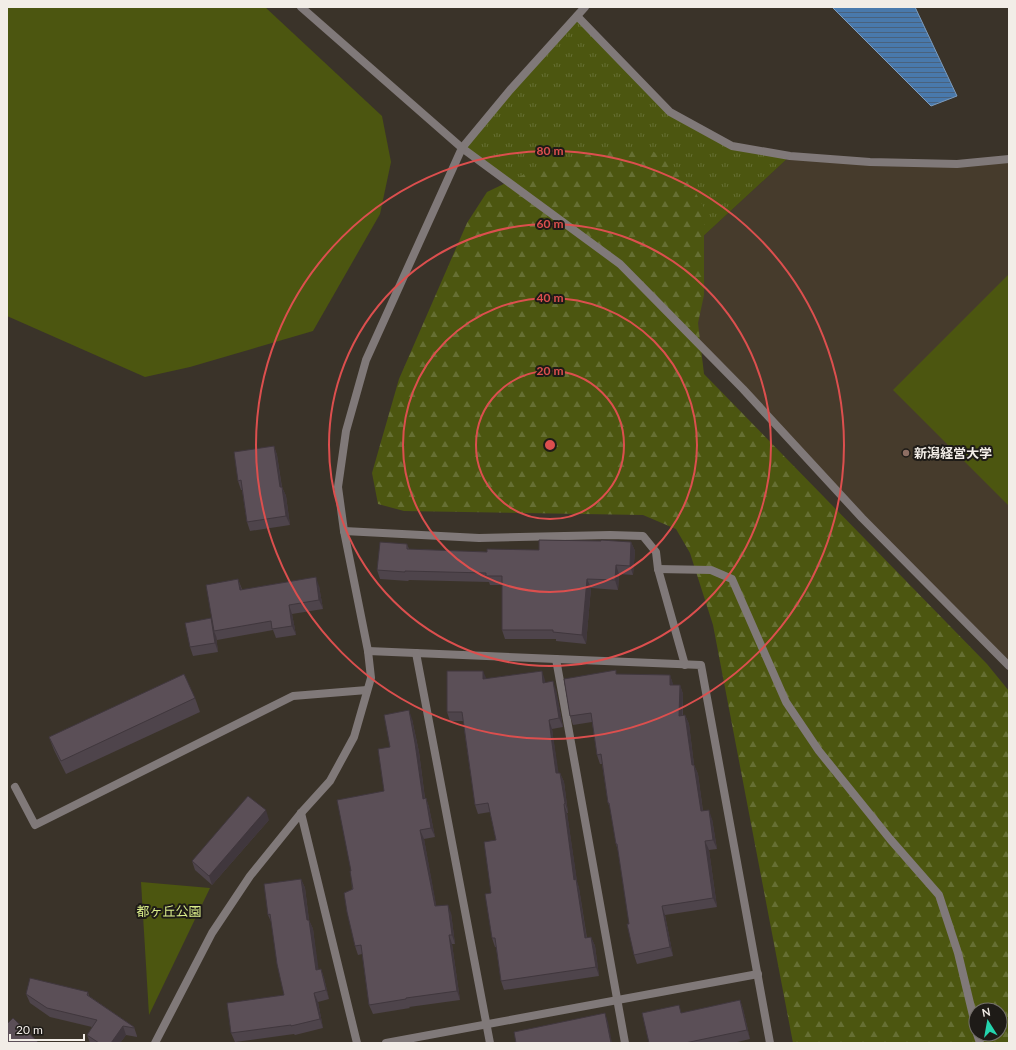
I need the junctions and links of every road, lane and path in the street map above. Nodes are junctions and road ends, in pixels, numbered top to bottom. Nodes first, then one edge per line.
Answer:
1 (301, 7) edge
2 (585, 7) edge
3 (578, 16) junction
4 (462, 148) junction
5 (1009, 159) edge
6 (344, 532) junction
7 (658, 568) junction
8 (368, 651) junction
9 (416, 653) junction
10 (556, 659) junction
11 (685, 665) junction
12 (1009, 666) edge
13 (367, 690) junction
14 (15, 787) dead end
15 (301, 813) junction
16 (758, 974) junction
17 (617, 1000) junction
18 (970, 1002) edge
19 (487, 1024) junction
20 (155, 1043) edge
21 (357, 1043) edge
22 (386, 1043) edge
23 (490, 1043) edge
24 (625, 1043) edge
25 (770, 1043) edge

1 - 4 street
2 - 3 street
3 - 4 street
3 - 5 street
4 - 6 street
4 - 12 street
6 - 7 street
6 - 8 street
7 - 11 street
7 - 18 street
8 - 9 street
8 - 13 street
9 - 10 street
9 - 19 street
10 - 11 street
10 - 17 street
11 - 16 street
13 - 14 street
13 - 15 street
15 - 20 street
15 - 21 street
16 - 17 street
16 - 25 street
17 - 19 street
17 - 24 street
19 - 22 street
19 - 23 street

